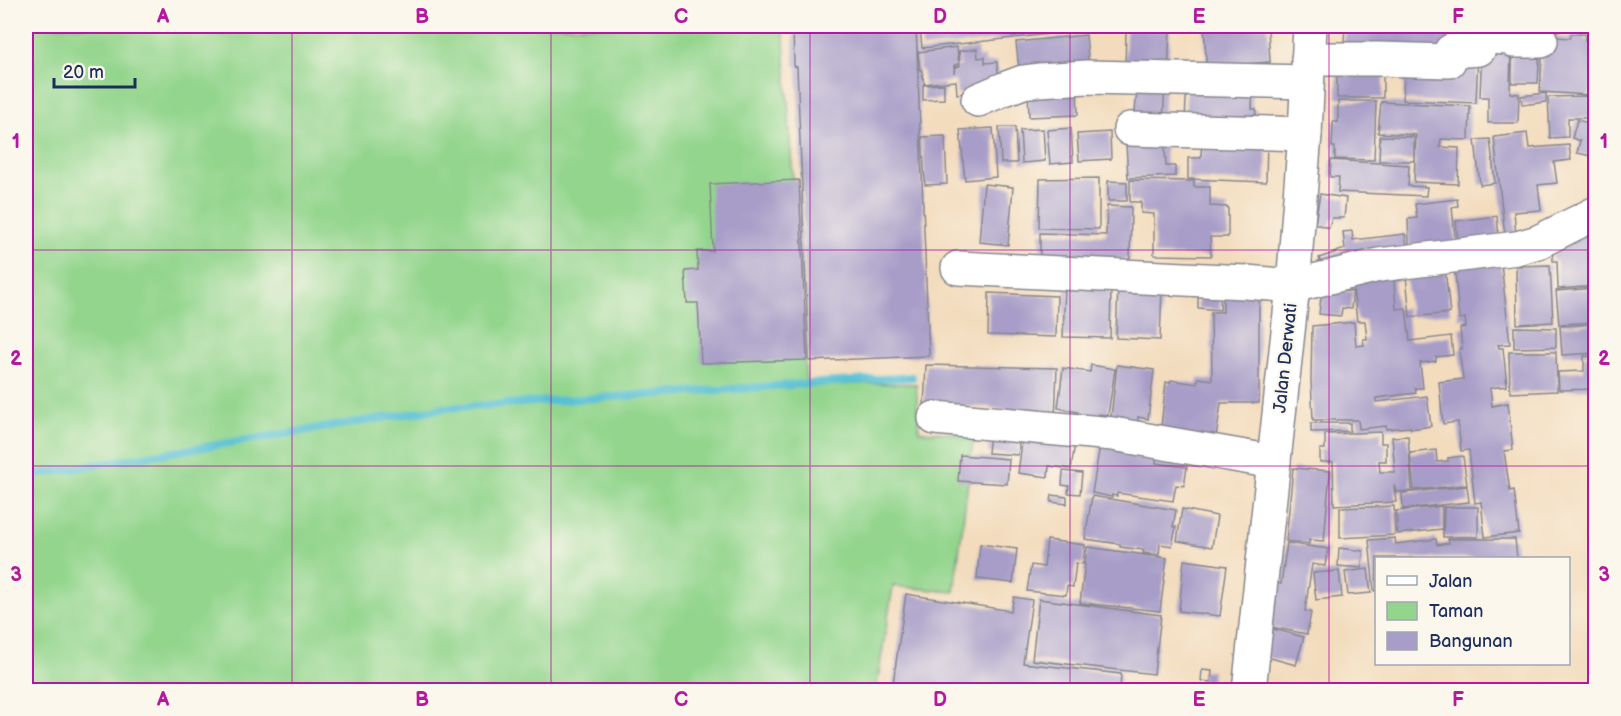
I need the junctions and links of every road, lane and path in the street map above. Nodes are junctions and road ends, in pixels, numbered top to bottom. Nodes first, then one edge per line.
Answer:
1 (1310, 26) edge
2 (1541, 41) dead end
3 (1308, 71) junction
4 (978, 100) dead end
5 (1130, 129) dead end
6 (1305, 134) junction
7 (1596, 213) edge
8 (958, 268) dead end
9 (1293, 286) junction
10 (934, 418) dead end
11 (1274, 462) junction
12 (1249, 690) edge

1 - 3 street, Jalan Derwati
2 - 3 street
3 - 4 street
3 - 6 street, Jalan Derwati
5 - 6 street
6 - 9 street, Jalan Derwati
7 - 9 street
8 - 9 street
9 - 11 street, Jalan Derwati
10 - 11 street
11 - 12 street, Jalan Derwati

